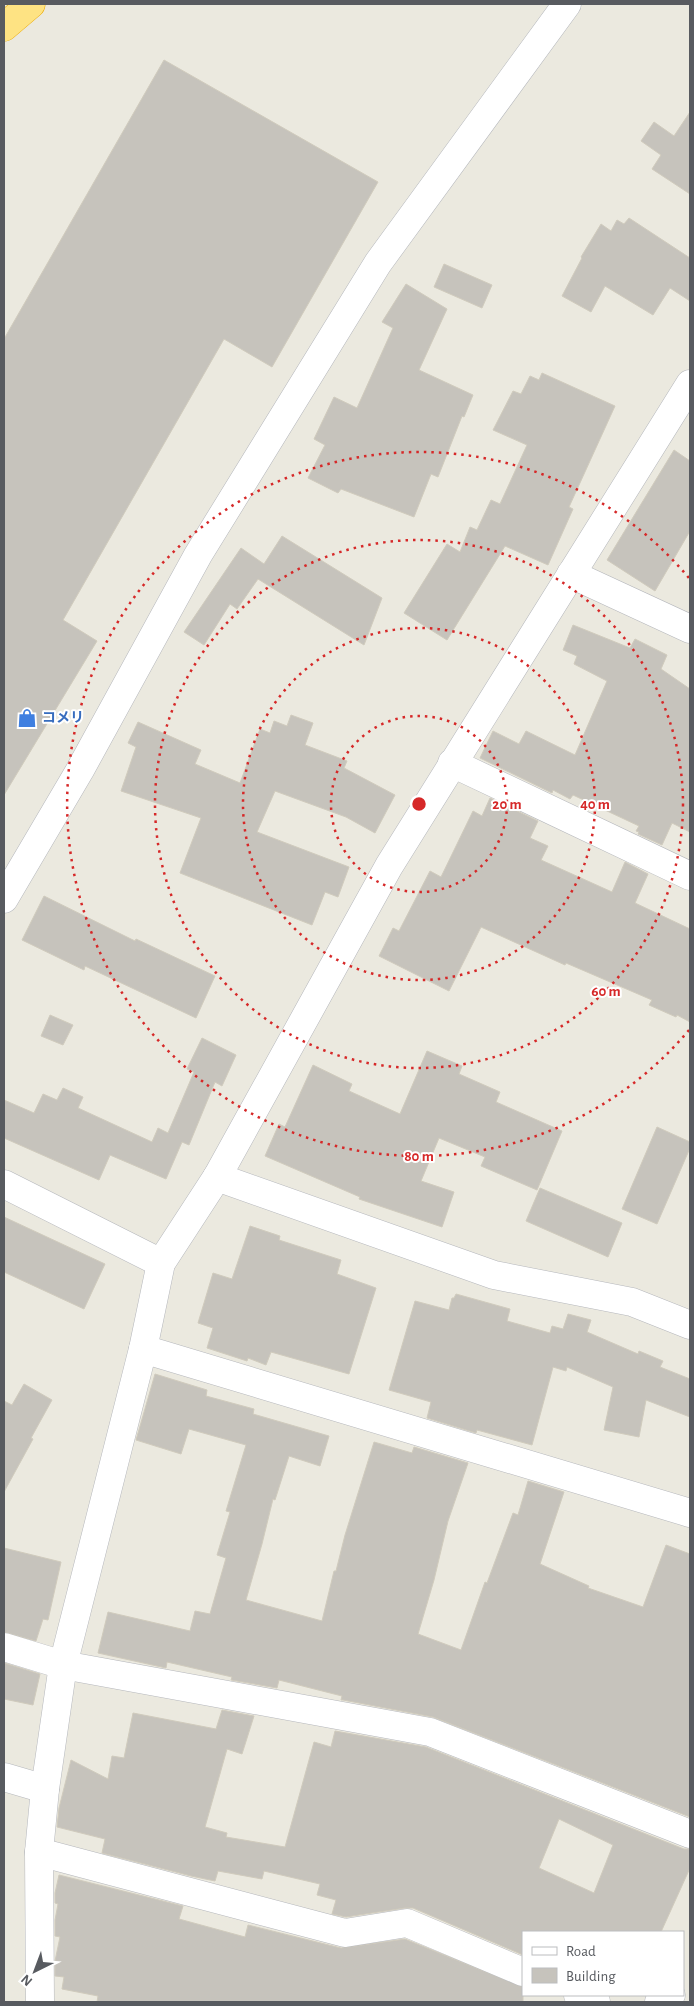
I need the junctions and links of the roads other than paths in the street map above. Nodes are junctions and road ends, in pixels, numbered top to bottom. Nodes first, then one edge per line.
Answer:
1 (32, 4) edge
2 (560, 6) edge
3 (4, 27) edge
4 (690, 384) edge
5 (571, 574) junction
6 (690, 629) edge
7 (452, 763) junction
8 (690, 876) edge
9 (4, 899) edge
10 (217, 1177) junction
11 (4, 1184) edge
12 (161, 1262) junction
13 (690, 1325) edge
14 (143, 1349) junction
15 (690, 1513) edge
16 (4, 1647) edge
17 (63, 1665) junction
18 (4, 1777) edge
19 (45, 1790) junction
20 (690, 1834) edge
21 (39, 1852) junction
22 (522, 1972) edge
23 (581, 1996) edge
24 (40, 2002) edge
25 (596, 2002) edge

1 - 3 highway
2 - 9 street
4 - 5 street
5 - 6 street
5 - 7 street
7 - 8 street
7 - 10 street
10 - 12 street
10 - 13 street
11 - 12 street
12 - 14 street
14 - 15 street
14 - 17 street
16 - 17 street
17 - 19 street
17 - 20 street
18 - 19 street
19 - 21 street
21 - 22 street
21 - 24 street
23 - 25 street

